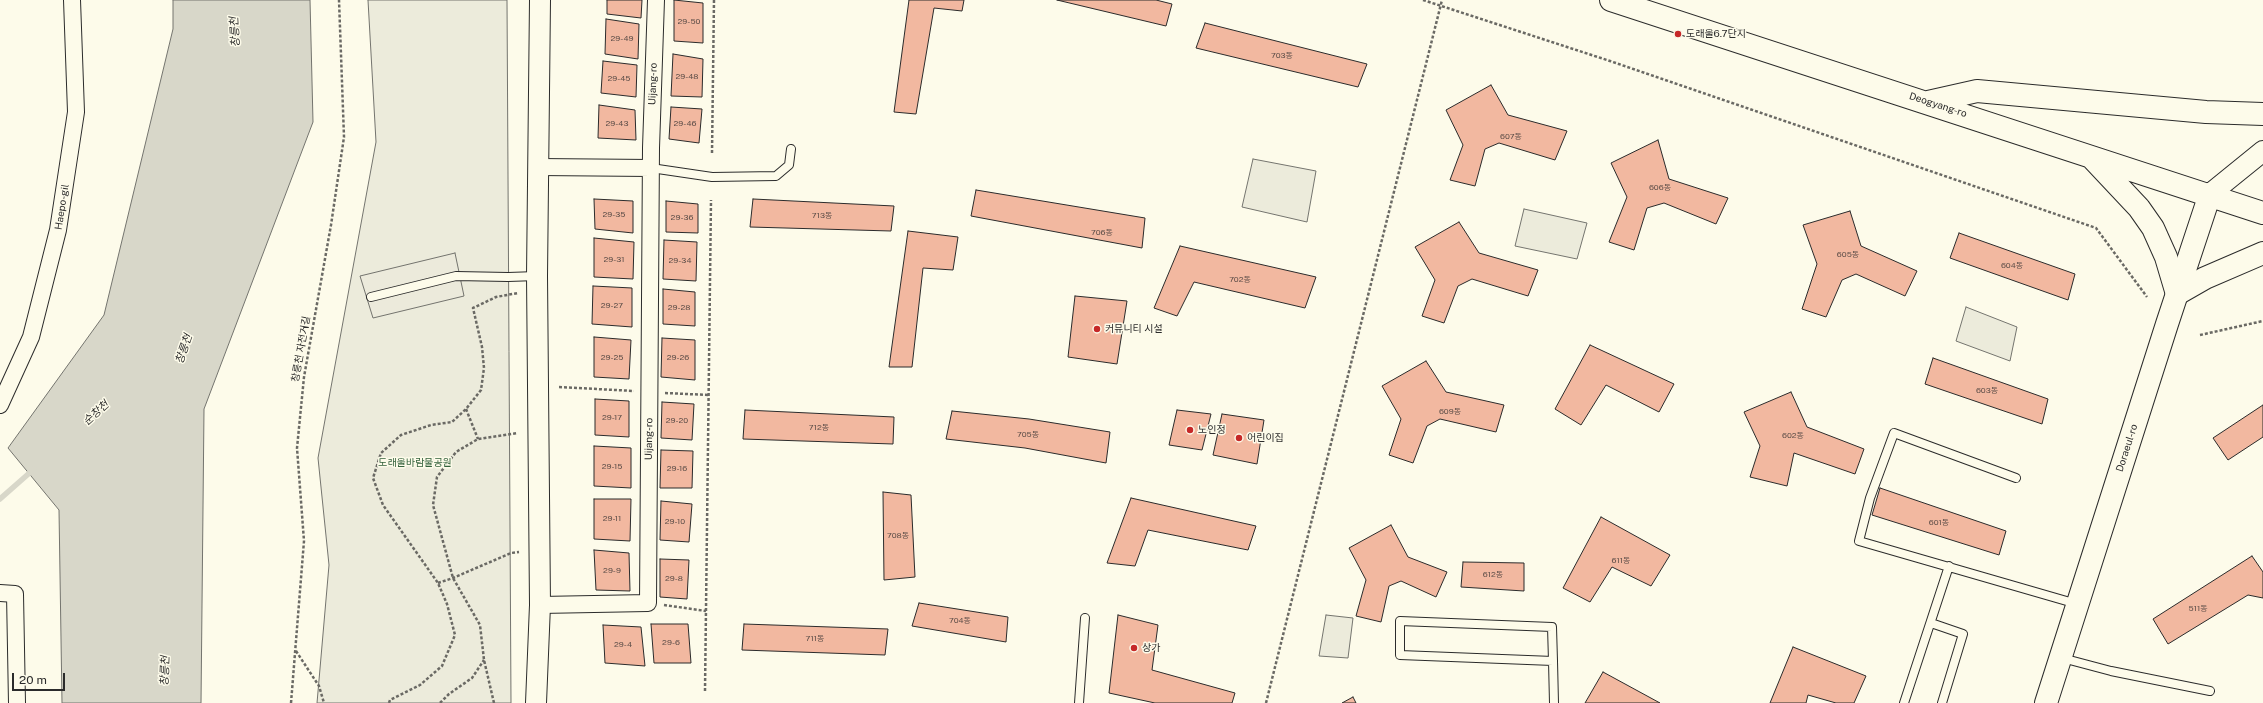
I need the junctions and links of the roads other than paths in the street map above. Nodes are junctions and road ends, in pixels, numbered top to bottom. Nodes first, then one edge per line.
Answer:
1 (72, 0) edge
2 (540, 0) edge
3 (656, 0) edge
4 (1611, 0) edge
5 (1928, 102) junction
6 (2263, 114) edge
7 (791, 149) dead end
8 (2263, 151) edge
9 (2090, 155) junction
10 (538, 167) junction
11 (651, 168) junction
12 (2210, 194) junction
13 (2263, 213) edge
14 (2263, 253) edge
15 (537, 276) junction
16 (2177, 294) junction
17 (371, 296) dead end
18 (0, 405) edge
19 (2016, 478) dead end
20 (1949, 566) junction
21 (0, 593) edge
22 (2078, 604) junction
23 (540, 605) junction
24 (1085, 618) dead end
25 (1931, 623) junction
26 (2061, 658) junction
27 (1554, 661) junction
28 (2210, 691) dead end
29 (17, 703) edge
30 (536, 703) edge
31 (1079, 703) edge
32 (1554, 703) edge
33 (1904, 703) edge
34 (1942, 703) edge
35 (2046, 703) edge

1 - 18 street, Haepo-gil
2 - 10 street
3 - 11 street, Uijang-ro
4 - 5 main road, Deogyang-ro
5 - 6 main road
5 - 9 main road, Deogyang-ro
7 - 11 lane
8 - 12 street
9 - 12 main road, Deogyang-ro
9 - 16 main road
10 - 11 street
10 - 15 street
11 - 23 street, Uijang-ro
12 - 13 main road, Deogyang-ro
12 - 16 main road, Doraeul-ro
14 - 16 main road
15 - 17 lane
15 - 23 street
16 - 22 main road, Doraeul-ro
19 - 20 lane
20 - 22 lane
20 - 25 lane
21 - 29 street
22 - 26 main road, Doraeul-ro
23 - 30 street
24 - 31 lane
25 - 33 lane
25 - 34 lane
26 - 28 lane
26 - 35 main road, Doraeul-ro
27 - 27 lane
27 - 32 lane

